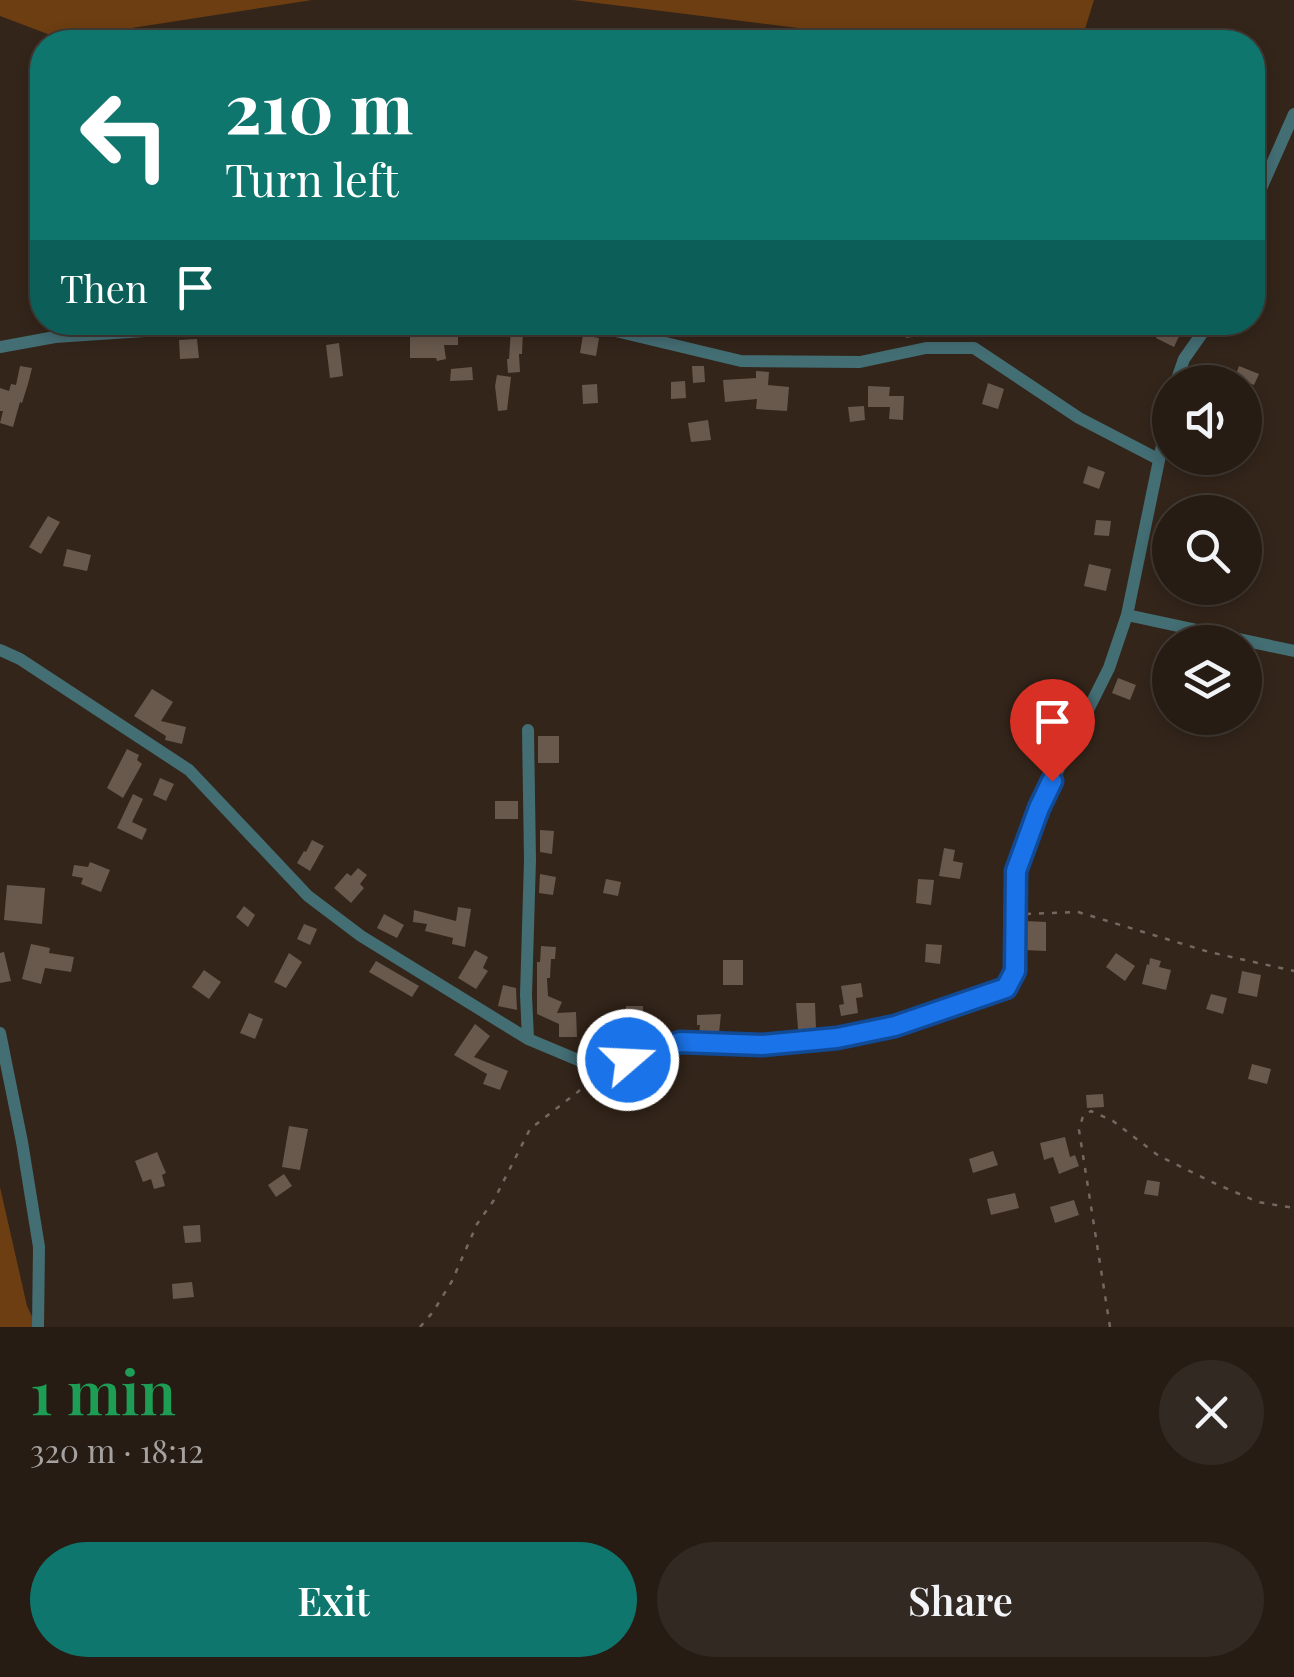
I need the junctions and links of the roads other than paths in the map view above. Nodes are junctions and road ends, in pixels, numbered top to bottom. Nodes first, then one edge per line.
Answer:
1 (1294, 114) edge
2 (1265, 179) edge
3 (94, 335) edge
4 (634, 335) edge
5 (1201, 335) edge
6 (0, 347) edge
7 (1182, 365) edge
8 (1152, 456) edge
9 (1155, 475) edge
10 (1127, 615) junction
11 (0, 650) edge
12 (1294, 651) edge
13 (528, 730) dead end
14 (0, 1033) edge
15 (528, 1039) junction
16 (38, 1327) edge

1 - 2 street
3 - 6 street
4 - 8 street
5 - 7 street
9 - 10 street
10 - 12 street
10 - 15 street
11 - 15 street
13 - 15 street
14 - 16 street

